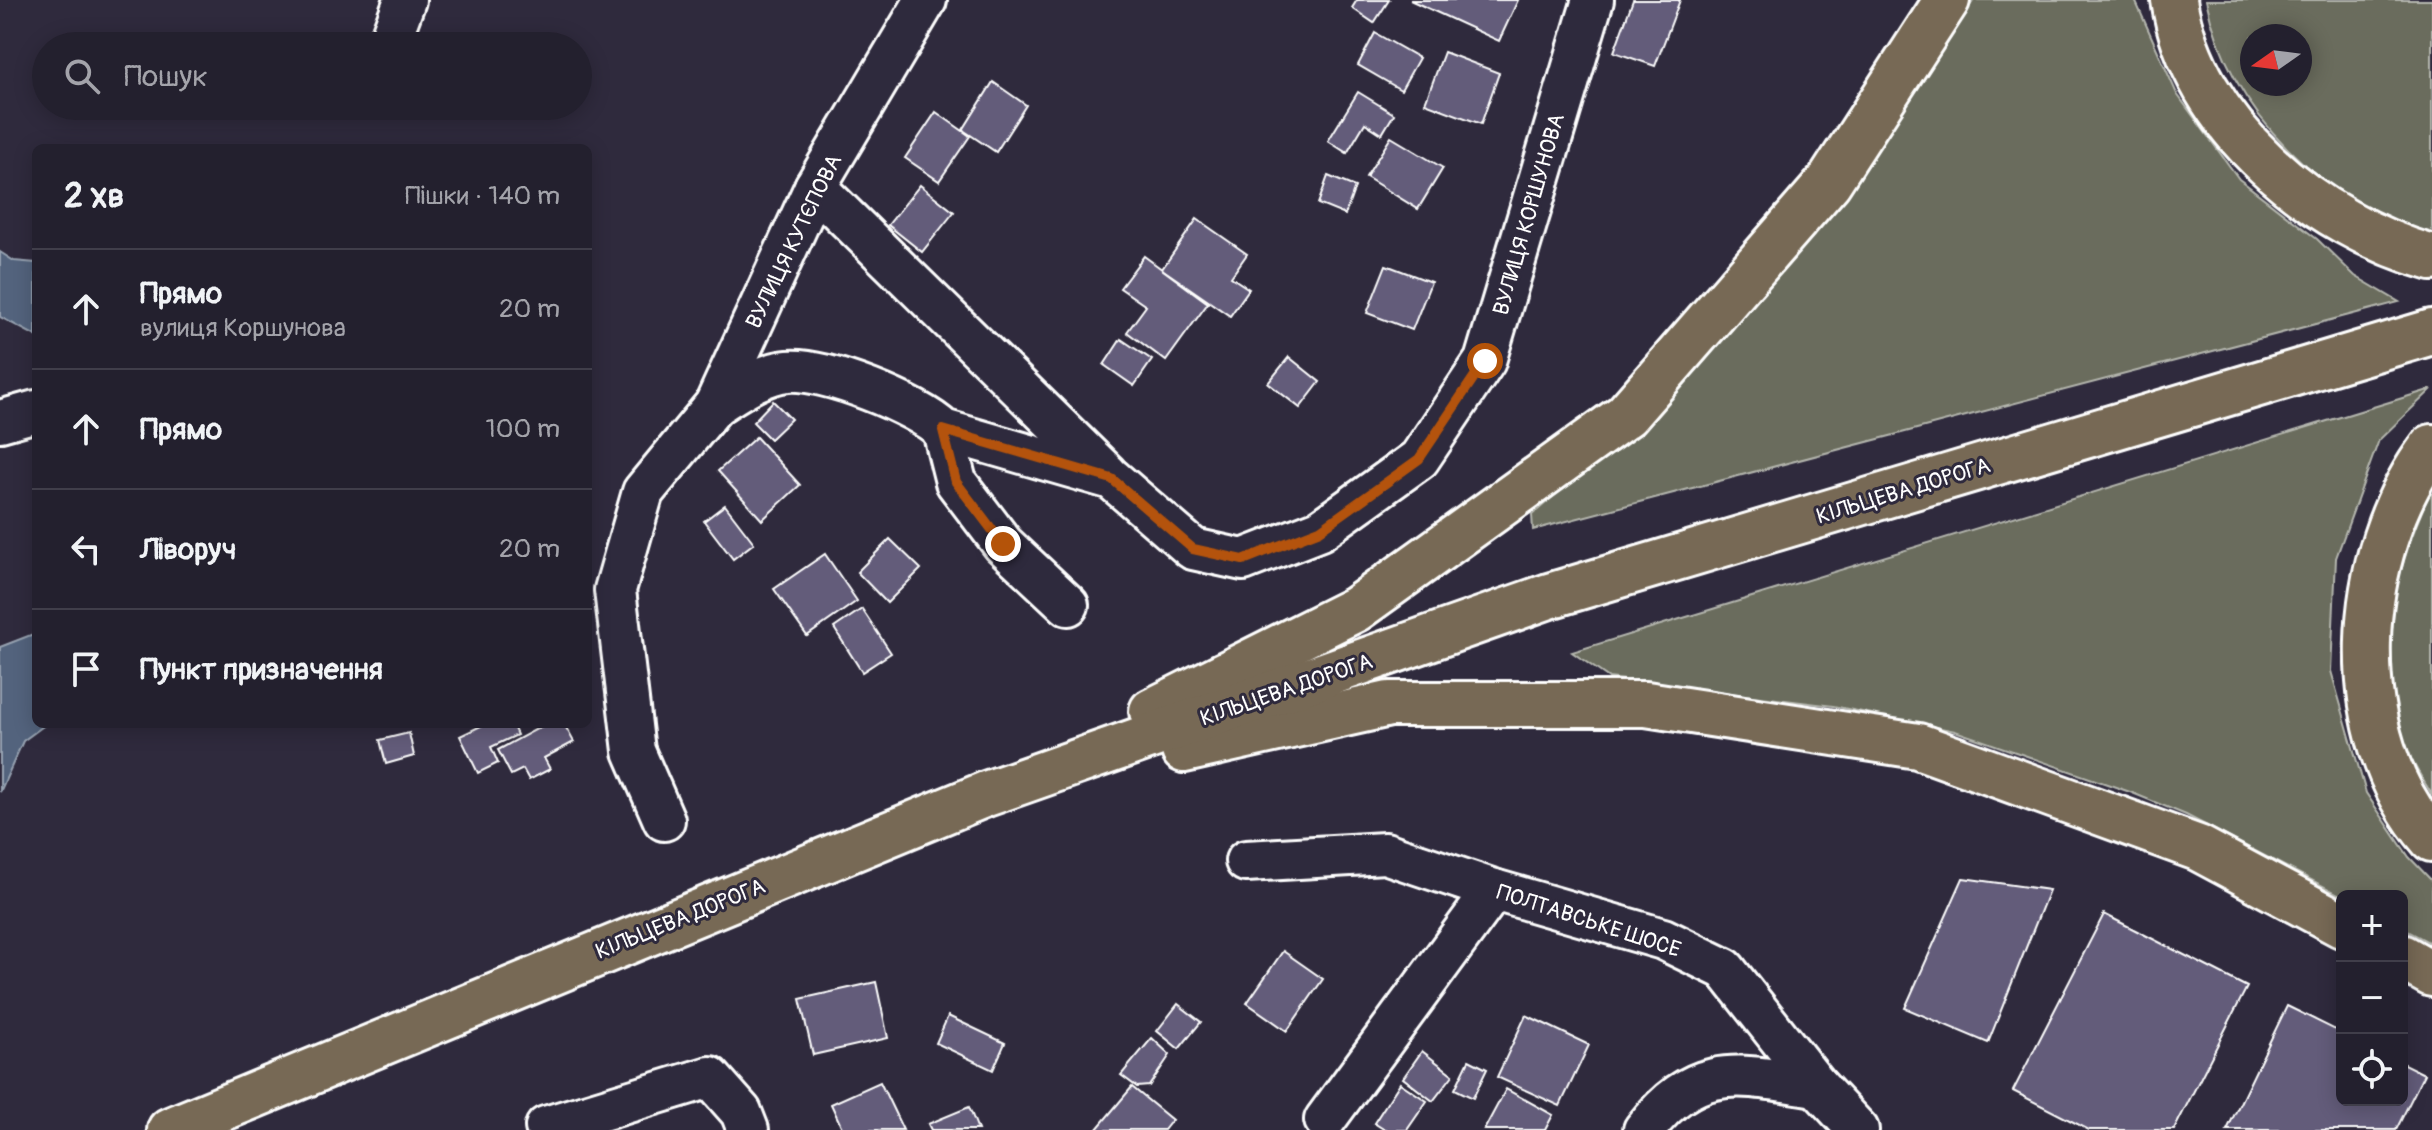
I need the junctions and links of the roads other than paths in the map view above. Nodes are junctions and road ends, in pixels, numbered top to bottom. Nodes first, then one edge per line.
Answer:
1 (405, 0) edge
2 (926, 0) edge
3 (1593, 0) edge
4 (1947, 0) edge
5 (2174, 0) edge
6 (393, 32) edge
7 (815, 187) junction
8 (2432, 258) edge
9 (2432, 332) edge
10 (715, 405) junction
11 (32, 412) edge
12 (0, 421) edge
13 (943, 430) junction
14 (2432, 447) edge
15 (1112, 479) junction
16 (1068, 605) dead end
17 (986, 794) junction
18 (664, 820) dead end
19 (2432, 839) edge
20 (1246, 861) dead end
21 (1494, 890) junction
22 (2336, 922) edge
23 (2408, 960) edge
24 (2432, 974) edge
25 (1817, 1086) junction
26 (1325, 1120) dead end
27 (182, 1125) edge
28 (546, 1127) dead end
29 (748, 1130) edge
30 (1644, 1130) edge
31 (1858, 1130) edge

1 - 6 street
2 - 7 street, ВУЛИЦЯ КУТЄПОВА
3 - 15 street, ВУЛИЦЯ КОРШУНОВА
4 - 17 highway
5 - 8 highway
7 - 10 street, ВУЛИЦЯ КУТЄПОВА
7 - 15 street
9 - 17 highway, КІЛЬЦЕВА ДОРОГА
10 - 13 street
10 - 18 street, ВУЛИЦЯ КУТЄПОВА
11 - 12 street
13 - 15 street
13 - 16 street
14 - 19 highway
17 - 22 highway
17 - 27 highway, КІЛЬЦЕВА ДОРОГА
20 - 21 street, ПОЛТАВСЬКЕ ШОСЕ
21 - 25 street, ПОЛТАВСЬКЕ ШОСЕ
21 - 26 street
23 - 24 highway
25 - 30 street
25 - 31 street, ПОЛТАВСЬКЕ ШОСЕ
28 - 29 street

